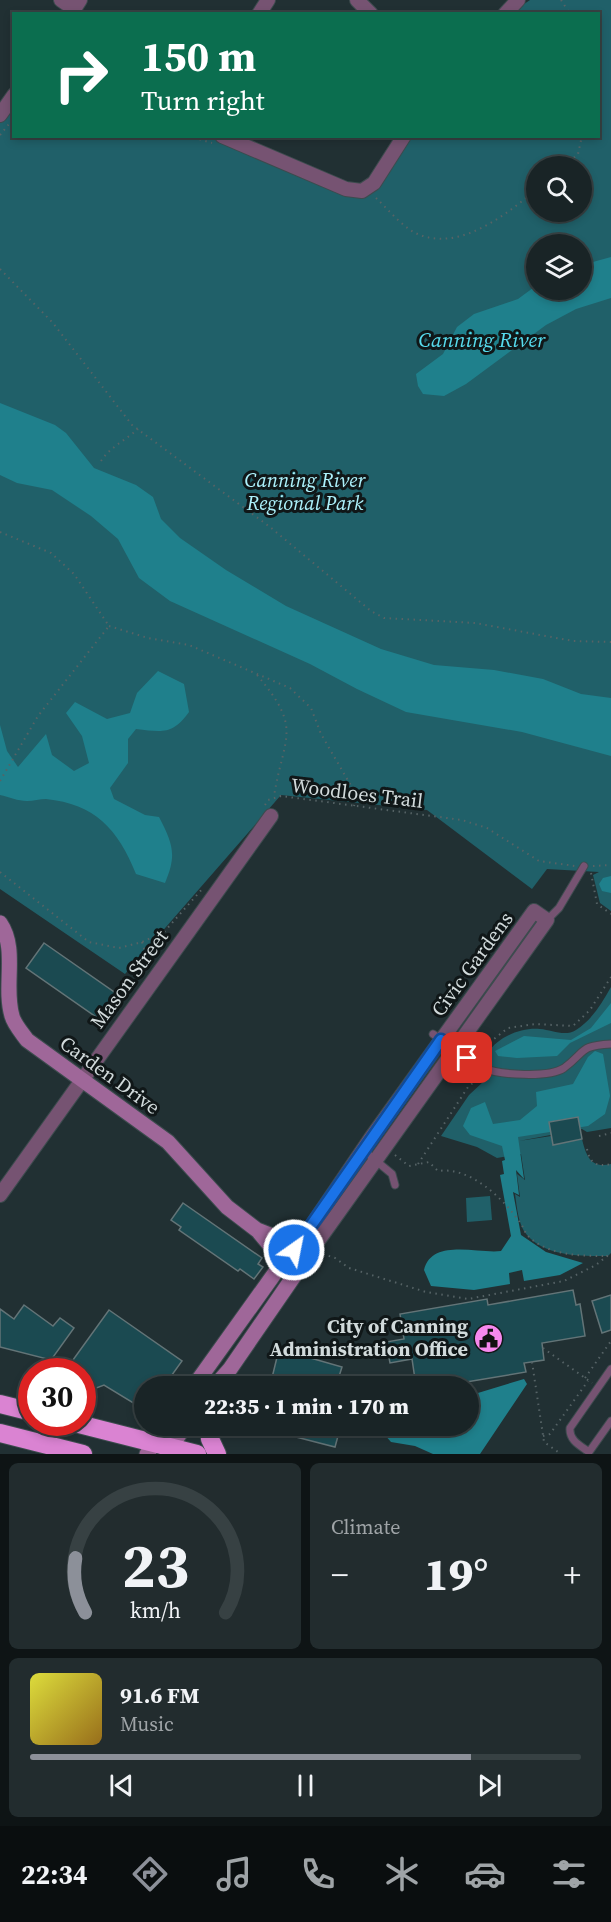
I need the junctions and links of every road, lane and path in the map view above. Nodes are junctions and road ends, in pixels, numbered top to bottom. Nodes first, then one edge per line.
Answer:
1 (61, 0) edge
2 (357, 0) edge
3 (518, 0) edge
4 (75, 8) edge
5 (369, 12) edge
6 (506, 12) edge
7 (12, 98) edge
8 (0, 115) edge
9 (12, 119) edge
10 (0, 135) edge
11 (227, 138) edge
12 (403, 138) edge
13 (582, 138) edge
14 (576, 156) edge
15 (376, 198) dead end
16 (526, 198) edge
17 (0, 269) edge
18 (138, 429) junction
19 (101, 460) dead end
20 (0, 532) edge
21 (109, 626) junction
22 (611, 642) edge
23 (255, 672) junction
24 (0, 780) edge
25 (273, 797) junction
26 (354, 806) junction
27 (267, 812) joint
28 (611, 865) edge
29 (587, 866) junction
30 (0, 872) edge
31 (210, 880) dead end
32 (611, 914) edge
33 (547, 920) junction
34 (0, 923) edge
35 (142, 942) junction
36 (611, 977) edge
37 (150, 983) junction
38 (437, 1037) junction
39 (611, 1044) edge
40 (455, 1050) junction
41 (483, 1068) junction
42 (81, 1080) junction
43 (611, 1133) edge
44 (599, 1136) dead end
45 (385, 1148) junction
46 (587, 1149) dead end
47 (363, 1150) junction
48 (376, 1161) junction
49 (418, 1164) junction
50 (611, 1164) edge
51 (395, 1185) dead end
52 (0, 1195) edge
53 (257, 1230) junction
54 (319, 1253) dead end
55 (296, 1255) junction
56 (610, 1255) edge
57 (281, 1261) junction
58 (611, 1341) edge
59 (224, 1344) junction
60 (543, 1348) dead end
61 (240, 1355) junction
62 (532, 1362) dead end
63 (611, 1369) edge
64 (201, 1376) edge
65 (223, 1376) edge
66 (585, 1378) junction
67 (589, 1380) junction
68 (598, 1387) junction
69 (0, 1404) edge
70 (18, 1408) edge
71 (611, 1421) edge
72 (96, 1430) edge
73 (0, 1433) edge
74 (173, 1436) edge
75 (210, 1436) edge
76 (543, 1436) junction
77 (160, 1450) edge
78 (590, 1453) edge
79 (83, 1454) edge
80 (197, 1454) edge
81 (217, 1454) edge
82 (561, 1454) edge

1 - 4 street
2 - 5 street
3 - 6 street
7 - 8 street
9 - 10 path
11 - 12 street
13 - 14 path
15 - 16 path
17 - 18 path
18 - 19 path
18 - 22 path
20 - 21 path
21 - 23 path
21 - 24 path
23 - 25 path
23 - 26 path
25 - 26 path, Woodloes Trail
25 - 27 path, Woodloes Trail
26 - 29 path, Woodloes Trail
27 - 37 street, Mason Street
28 - 29 path, Woodloes Trail
29 - 32 path
29 - 33 lane
30 - 35 path
31 - 35 path
33 - 38 street, Civic Gardens
33 - 40 street, Civic Gardens
34 - 42 street, Carden Drive
35 - 37 path
36 - 41 path
37 - 42 street, Mason Street
38 - 40 lane
38 - 47 street, Civic Gardens
39 - 41 lane
40 - 41 lane
40 - 45 street, Civic Gardens
41 - 49 path
42 - 52 street, Mason Street
42 - 53 street, Carden Drive
43 - 44 path
45 - 48 street, Civic Gardens
45 - 49 path
46 - 50 path
47 - 48 lane
47 - 55 street, Civic Gardens
48 - 51 lane
48 - 55 street, Civic Gardens
49 - 56 path
53 - 55 street, Carden Drive
53 - 57 street, Carden Drive
54 - 56 path
55 - 57 street, Civic Gardens
55 - 61 street
57 - 59 street
58 - 66 path
59 - 61 street
59 - 64 street
60 - 66 path
61 - 65 street
62 - 76 path
63 - 68 lane
66 - 67 path
67 - 68 path
67 - 76 path
68 - 78 lane
69 - 70 highway
71 - 78 lane
72 - 77 highway
73 - 79 highway
74 - 77 street
75 - 81 highway
76 - 82 path
77 - 80 highway

